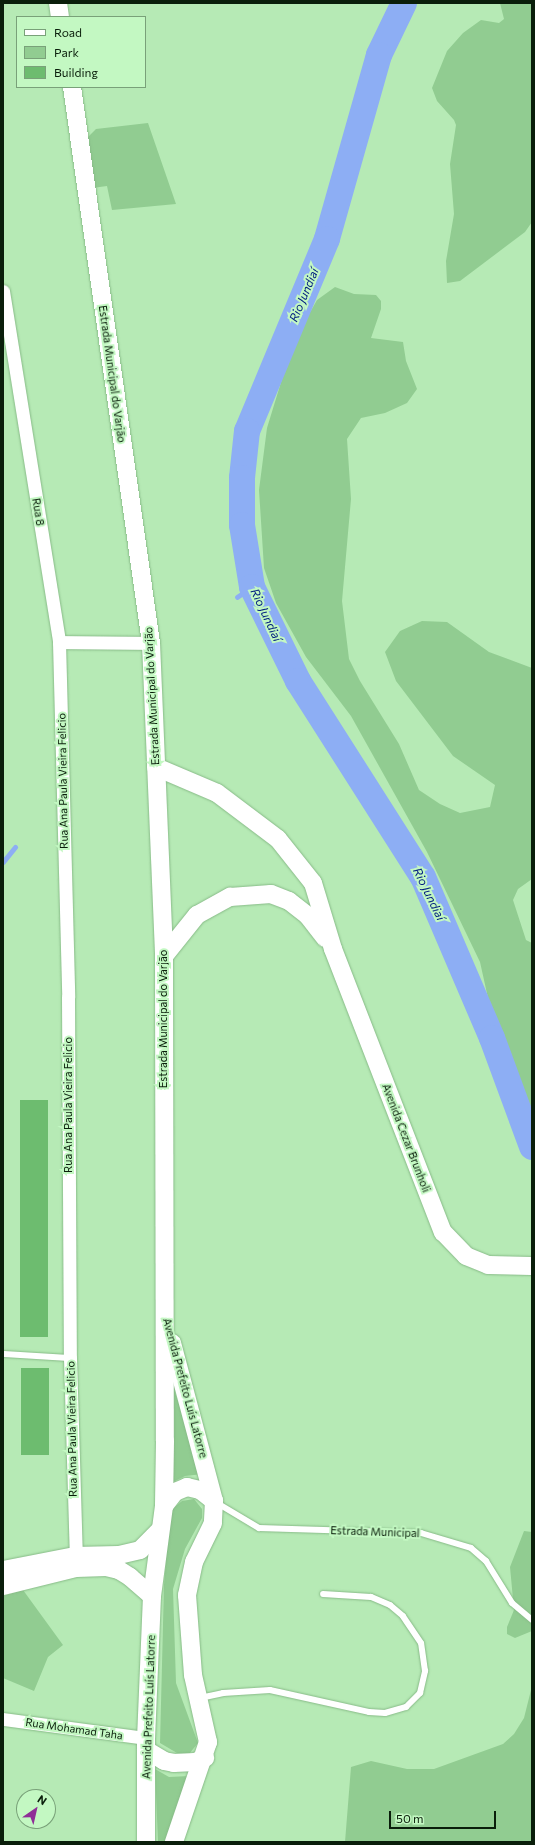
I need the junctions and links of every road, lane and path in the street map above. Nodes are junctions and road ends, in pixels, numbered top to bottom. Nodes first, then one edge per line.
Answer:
1 (58, 3) edge
2 (60, 16) edge
3 (72, 88) edge
4 (3, 291) edge
5 (59, 642) junction
6 (150, 643) junction
7 (156, 767) junction
8 (333, 949) junction
9 (164, 956) junction
10 (532, 1266) edge
11 (164, 1309) junction
12 (3, 1354) edge
13 (70, 1358) junction
14 (214, 1501) junction
15 (164, 1506) junction
16 (160, 1530) junction
17 (75, 1562) junction
18 (3, 1570) edge
19 (3, 1586) edge
20 (323, 1594) dead end
21 (152, 1596) junction
22 (532, 1620) edge
23 (198, 1699) junction
24 (3, 1719) edge
25 (146, 1744) junction
26 (205, 1758) junction
27 (146, 1842) edge
28 (174, 1842) edge

1 - 2 main road
3 - 6 main road, Estrada Municipal do Varjão
4 - 5 street, Rua 8
5 - 6 street
5 - 13 street, Rua Ana Paula Vieira Felicio
6 - 7 main road, Estrada Municipal do Varjão
7 - 8 main road, Avenida Cezar Brunholi
7 - 9 main road, Estrada Municipal do Varjão
8 - 9 main road, Avenida Cezar Brunholi
8 - 10 main road, Avenida Cezar Brunholi
9 - 11 main road, Estrada Municipal do Varjão
11 - 14 main road, Avenida Prefeito Luís Latorre
11 - 15 main road, Avenida Prefeito Luís Latorre
12 - 13 lane
13 - 17 street, Rua Ana Paula Vieira Felicio
14 - 15 main road
14 - 22 lane, Estrada Municipal
14 - 23 main road, Avenida Prefeito Luís Latorre
15 - 16 main road, Avenida Prefeito Luís Latorre
16 - 17 main road
16 - 21 main road, Avenida Prefeito Luís Latorre
17 - 18 main road
17 - 19 main road
17 - 21 main road
20 - 23 lane
21 - 25 main road, Avenida Prefeito Luís Latorre
23 - 26 main road, Avenida Prefeito Luís Latorre
24 - 25 street, Rua Mohamad Taha
25 - 26 main road
25 - 27 main road, Avenida Prefeito Luís Latorre
26 - 28 main road, Avenida Prefeito Luís Latorre

